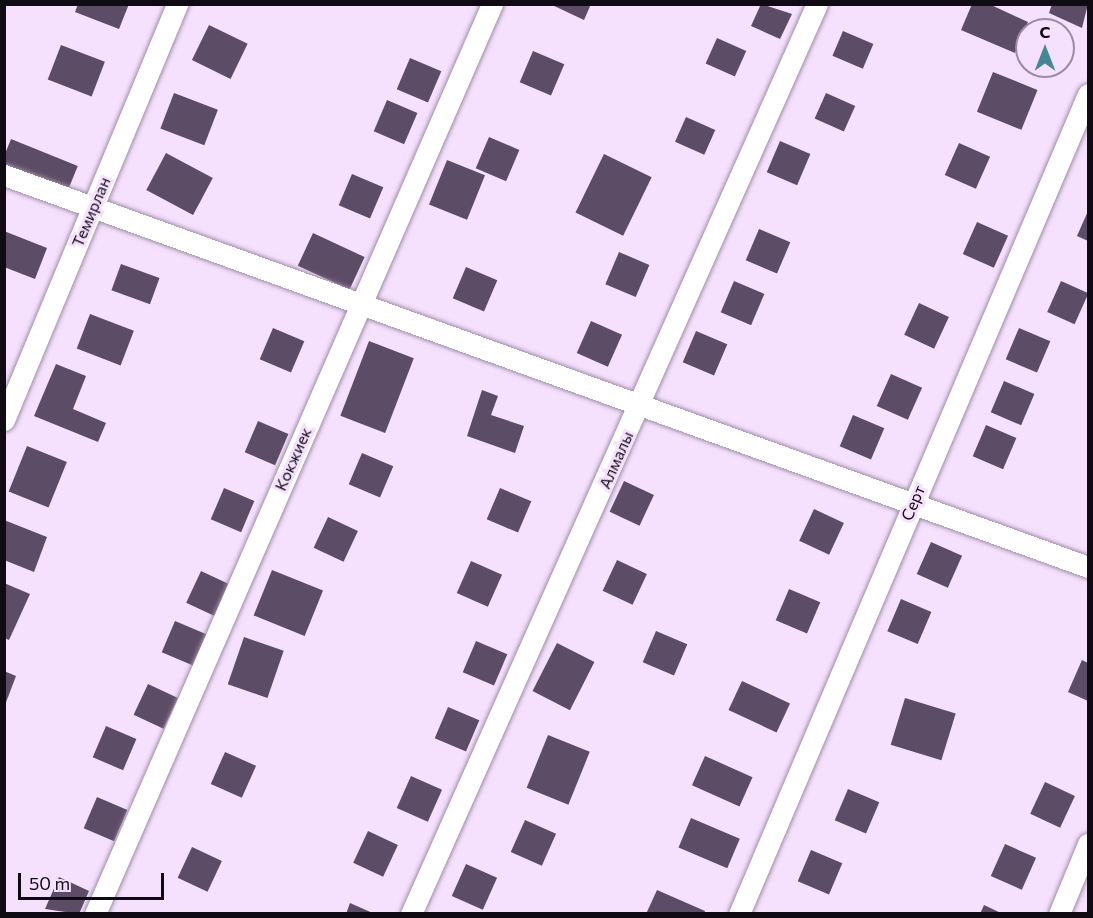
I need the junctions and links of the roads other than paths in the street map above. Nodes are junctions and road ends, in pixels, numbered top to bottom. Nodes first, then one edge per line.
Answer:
1 (177, 4) edge
2 (492, 4) edge
3 (817, 4) edge
4 (1089, 94) edge
5 (4, 175) edge
6 (93, 207) junction
7 (361, 303) junction
8 (641, 404) junction
9 (4, 420) edge
10 (913, 503) junction
11 (1089, 567) edge
12 (1089, 844) edge
13 (95, 914) edge
14 (411, 914) edge
15 (740, 914) edge
16 (1059, 914) edge

1 - 6 street, Темирлан
2 - 7 street, Кокжиек
3 - 8 street, Алмалы
4 - 10 street, Серт
5 - 6 street
6 - 7 street
6 - 9 street, Темирлан
7 - 8 street
7 - 13 street, Кокжиек
8 - 10 street
8 - 14 street, Алмалы
10 - 11 street
10 - 15 street, Серт
12 - 16 street

